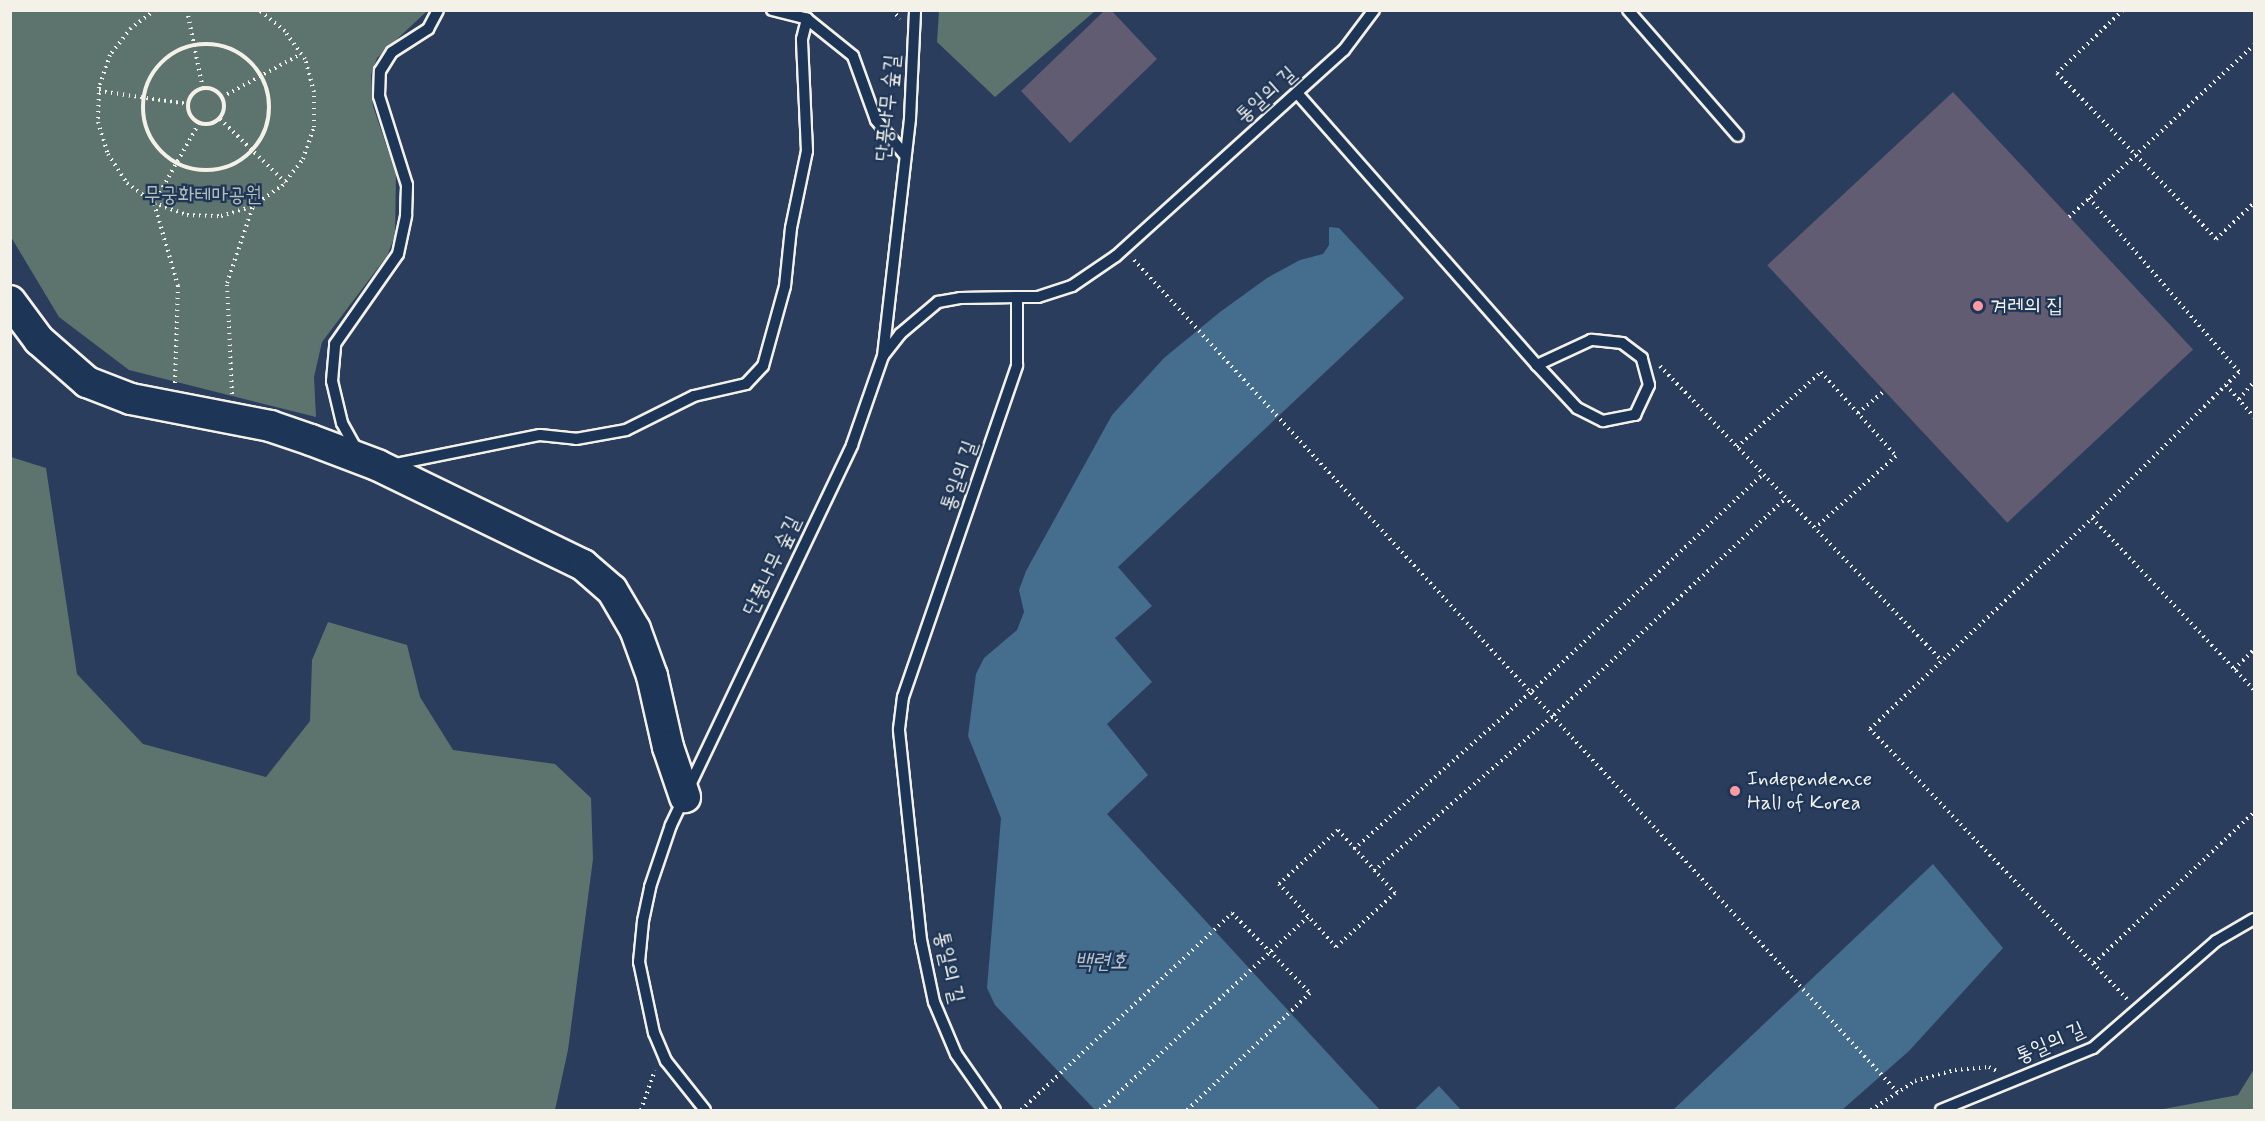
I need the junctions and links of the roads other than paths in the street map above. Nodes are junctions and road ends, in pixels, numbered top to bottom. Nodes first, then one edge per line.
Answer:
1 (438, 10) edge
2 (772, 10) edge
3 (915, 10) edge
4 (1374, 10) edge
5 (1628, 10) edge
6 (807, 20) junction
7 (1297, 93) junction
8 (1738, 136) dead end
9 (904, 154) junction
10 (1017, 297) junction
11 (10, 301) edge
12 (883, 356) junction
13 (1537, 365) junction
14 (370, 463) junction
15 (685, 797) junction
16 (2254, 919) edge
17 (705, 1110) edge
18 (995, 1110) edge
19 (1941, 1110) edge

1 - 14 lane
2 - 6 lane
3 - 9 lane, 단풍나무 숲길
4 - 7 lane, 통일의 길
5 - 8 lane
6 - 9 lane
6 - 14 lane
7 - 10 lane, 통일의 길
7 - 13 lane
9 - 12 lane, 단풍나무 숲길
10 - 12 lane
10 - 18 lane, 통일의 길
11 - 14 street
12 - 15 lane, 단풍나무 숲길
13 - 13 lane
14 - 15 street
15 - 17 lane, 단풍나무 숲길
16 - 19 lane, 통일의 길

